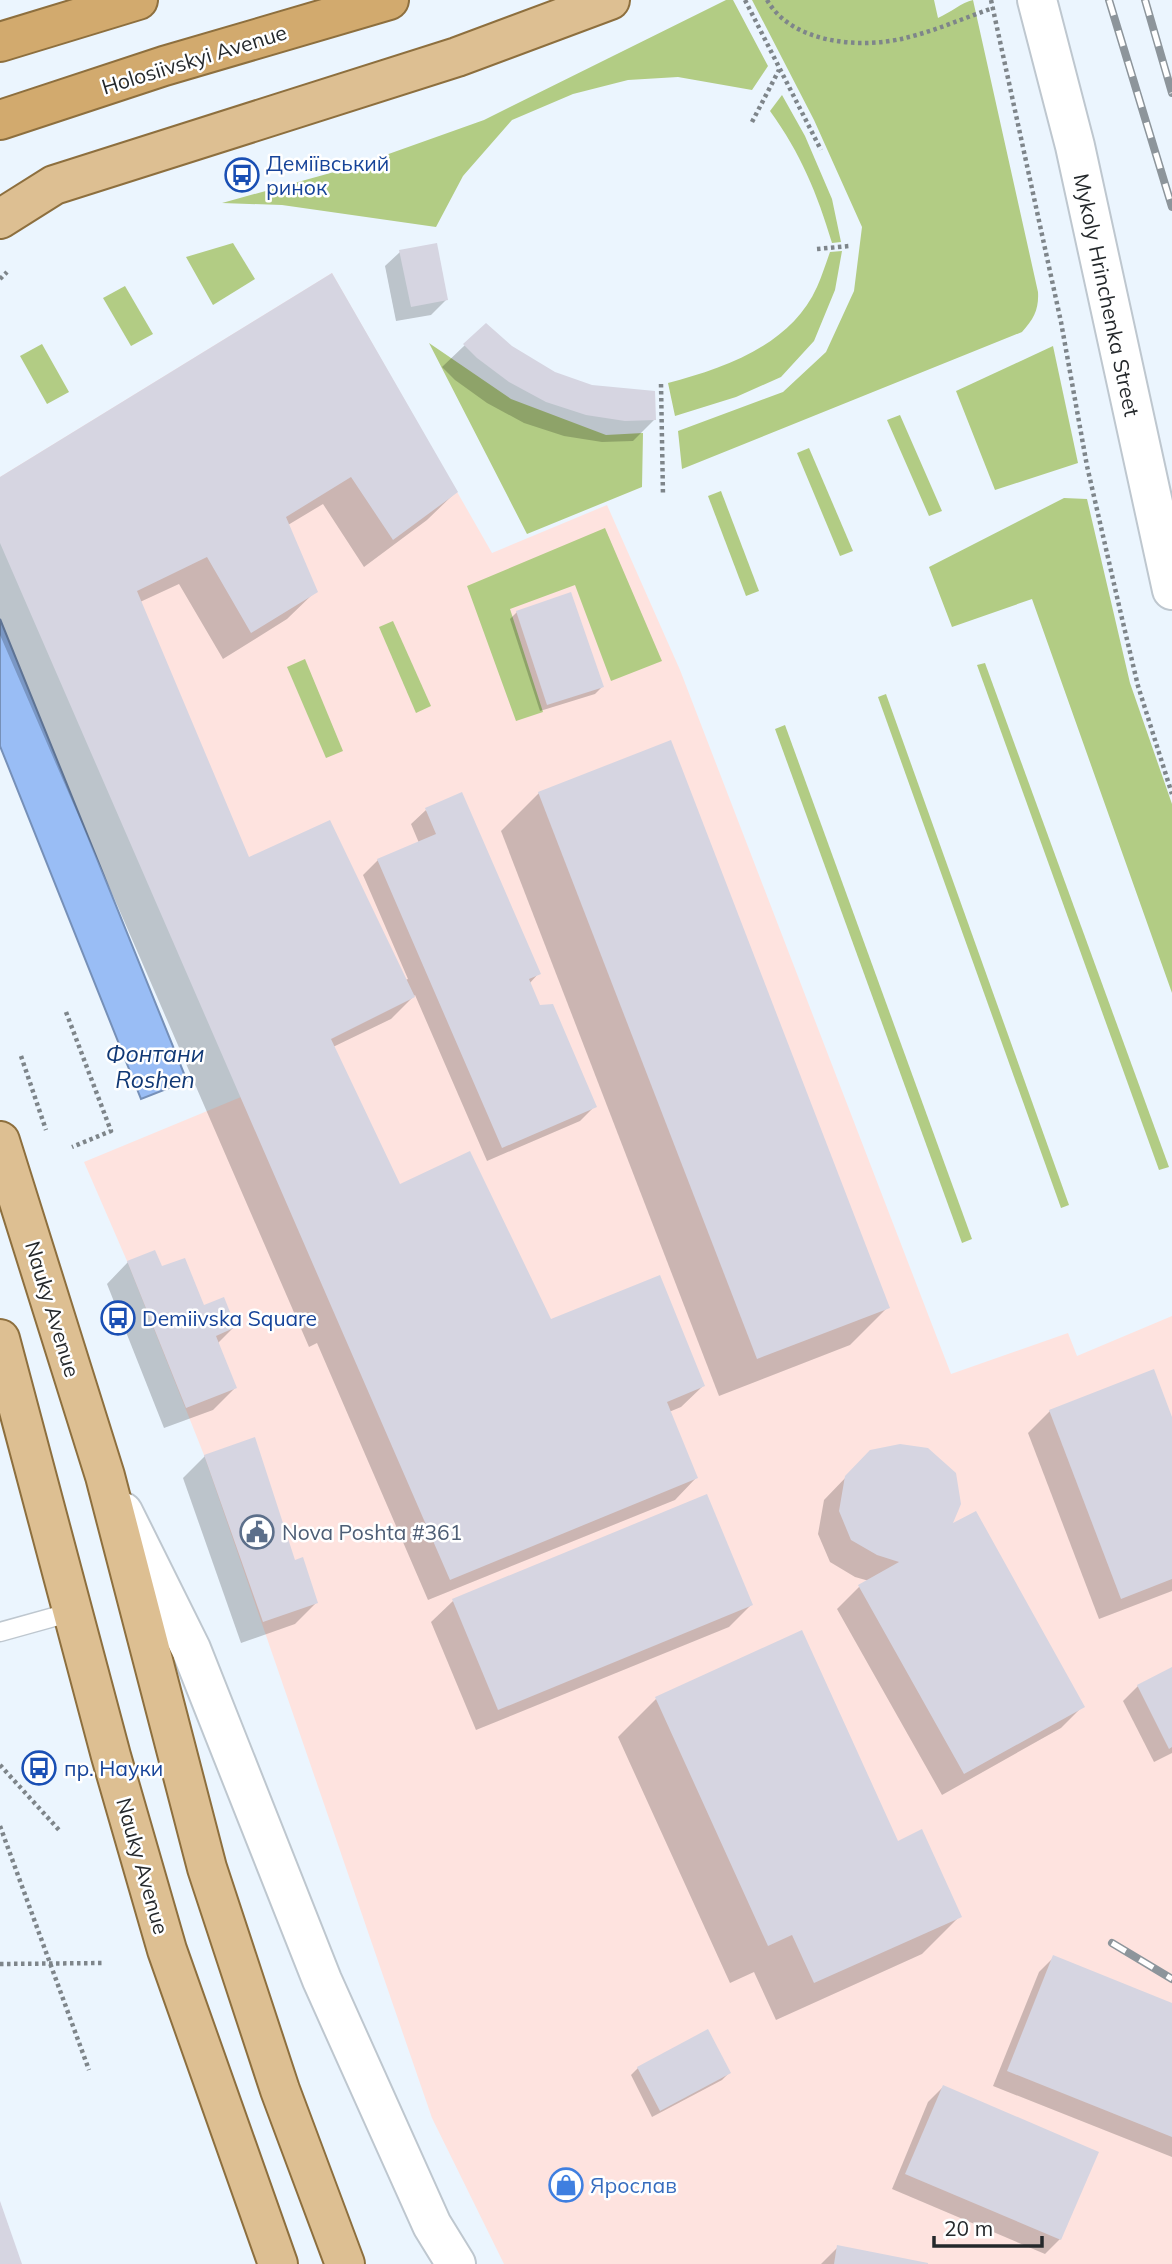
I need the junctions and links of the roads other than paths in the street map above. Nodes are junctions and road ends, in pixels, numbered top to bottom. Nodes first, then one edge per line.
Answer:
1 (138, 0) edge
2 (389, 0) edge
3 (610, 0) edge
4 (1037, 0) edge
5 (0, 42) edge
6 (0, 120) edge
7 (0, 219) edge
8 (1172, 590) edge
9 (0, 1141) edge
10 (0, 1339) edge
11 (0, 1383) edge
12 (23, 1424) junction
13 (105, 1476) junction
14 (72, 1612) junction
15 (0, 1632) edge
16 (278, 2264) edge
17 (345, 2264) edge
18 (456, 2264) edge

1 - 5 highway
2 - 6 highway, Holosiivskyi Avenue
3 - 7 main road
4 - 8 main road, Mykoly Hrinchenka Street
9 - 13 main road, Nauky Avenue
10 - 12 main road, Nauky Avenue
11 - 12 main road
12 - 14 main road, Nauky Avenue
13 - 17 main road, Nauky Avenue
13 - 18 main road, Nauky Avenue
14 - 15 lane
14 - 16 main road, Nauky Avenue

